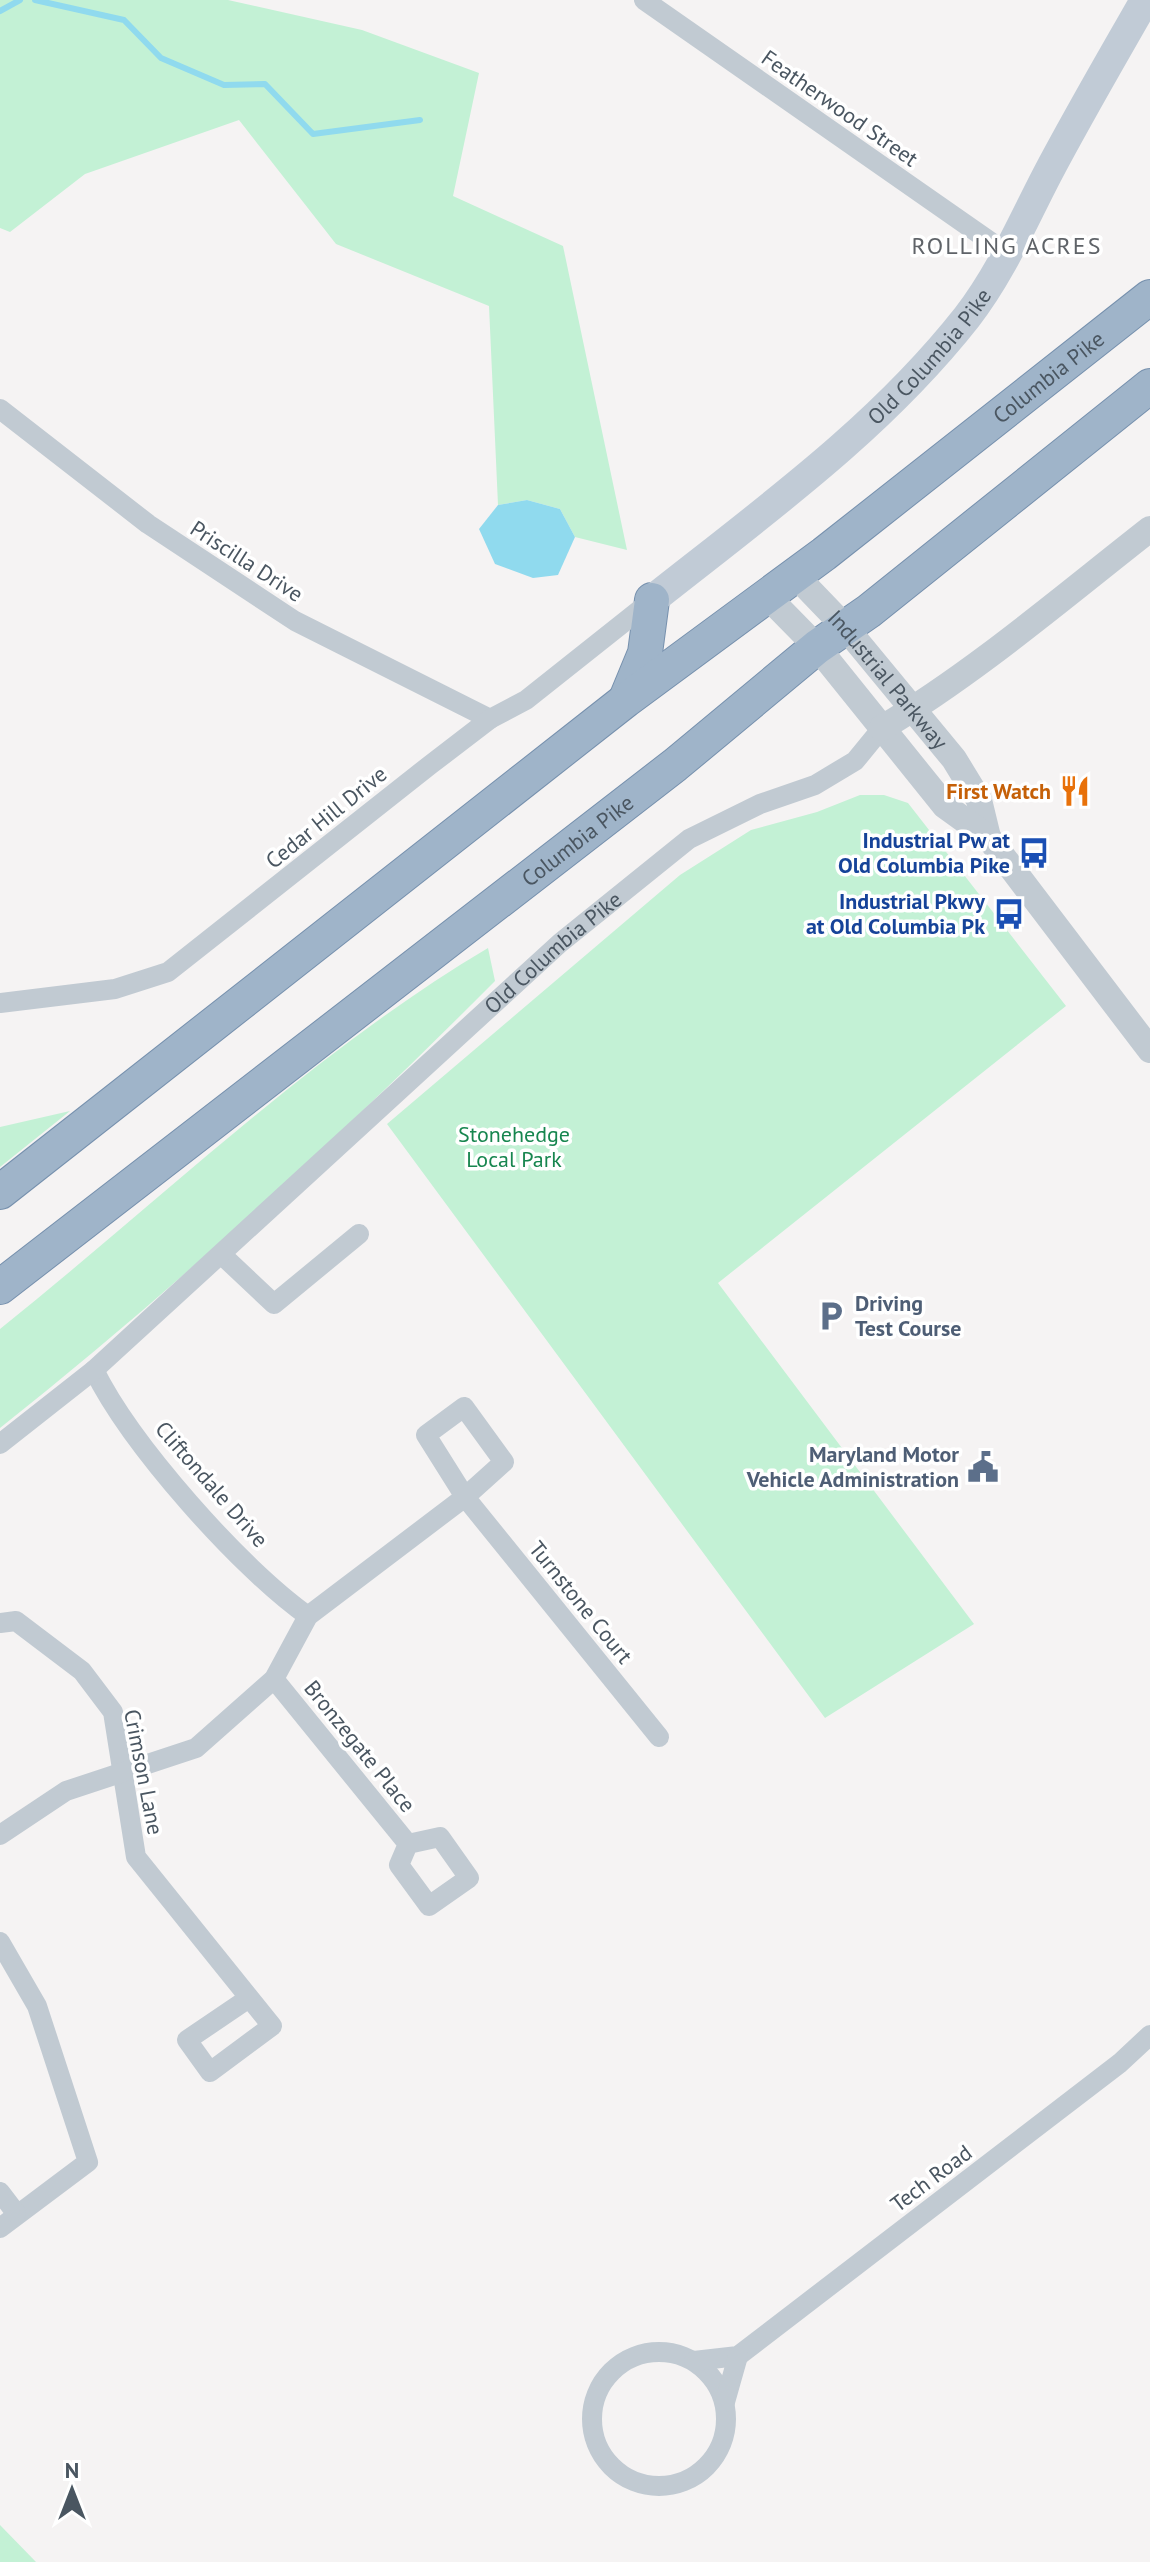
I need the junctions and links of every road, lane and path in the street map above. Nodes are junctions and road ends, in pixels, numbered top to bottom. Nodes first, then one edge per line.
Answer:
1 (644, 0) edge
2 (1145, 0) edge
3 (1008, 254) junction
4 (1150, 297) edge
5 (1150, 386) edge
6 (0, 409) edge
7 (1150, 529) edge
8 (795, 575) junction
9 (768, 597) junction
10 (652, 600) junction
11 (845, 627) junction
12 (817, 647) junction
13 (626, 700) junction
14 (914, 709) junction
15 (490, 719) junction
16 (882, 728) junction
17 (988, 837) junction
18 (0, 1003) edge
19 (1150, 1050) edge
20 (0, 1192) edge
21 (359, 1234) dead end
22 (222, 1255) junction
23 (0, 1287) edge
24 (94, 1370) junction
25 (0, 1444) edge
26 (308, 1616) junction
27 (0, 1623) edge
28 (274, 1679) junction
29 (659, 1737) dead end
30 (120, 1772) junction
31 (0, 1835) edge
32 (408, 1844) dead end
33 (0, 1942) edge
34 (249, 1998) dead end
35 (1150, 2035) edge
36 (0, 2192) edge
37 (16, 2213) junction
38 (0, 2228) edge
39 (738, 2356) junction
40 (694, 2361) junction
41 (725, 2402) junction

1 - 3 street, Featherwood Street
2 - 3 main road, Old Columbia Pike
3 - 10 main road, Old Columbia Pike
4 - 8 highway, Columbia Pike
5 - 11 highway, Columbia Pike
6 - 15 street, Priscilla Drive
7 - 14 street, Old Columbia Pike
8 - 9 highway, Columbia Pike
8 - 11 street, Industrial Parkway
9 - 12 street, Industrial Parkway
9 - 13 highway, Columbia Pike
10 - 13 highway
10 - 15 street, Cedar Hill Drive
11 - 12 highway, Columbia Pike
11 - 14 street, Industrial Parkway
12 - 16 street, Industrial Parkway
12 - 23 highway, Columbia Pike
13 - 20 highway, Columbia Pike
14 - 16 street, Old Columbia Pike
14 - 17 street, Industrial Parkway
15 - 18 street, Cedar Hill Drive
16 - 17 street, Industrial Parkway
16 - 22 street, Old Columbia Pike
17 - 19 street, Industrial Parkway
21 - 22 street
22 - 24 street, Old Columbia Pike
24 - 25 street, Old Columbia Pike
24 - 26 street, Cliftondale Drive
26 - 28 street
26 - 29 street, Turnstone Court
27 - 30 street, Crimson Lane
28 - 30 street
28 - 32 street, Bronzegate Place
30 - 31 street
30 - 34 street, Crimson Lane
33 - 37 street
35 - 39 street, Tech Road
36 - 37 street
37 - 38 street
39 - 40 street
39 - 41 street
40 - 41 street
40 - 41 street

